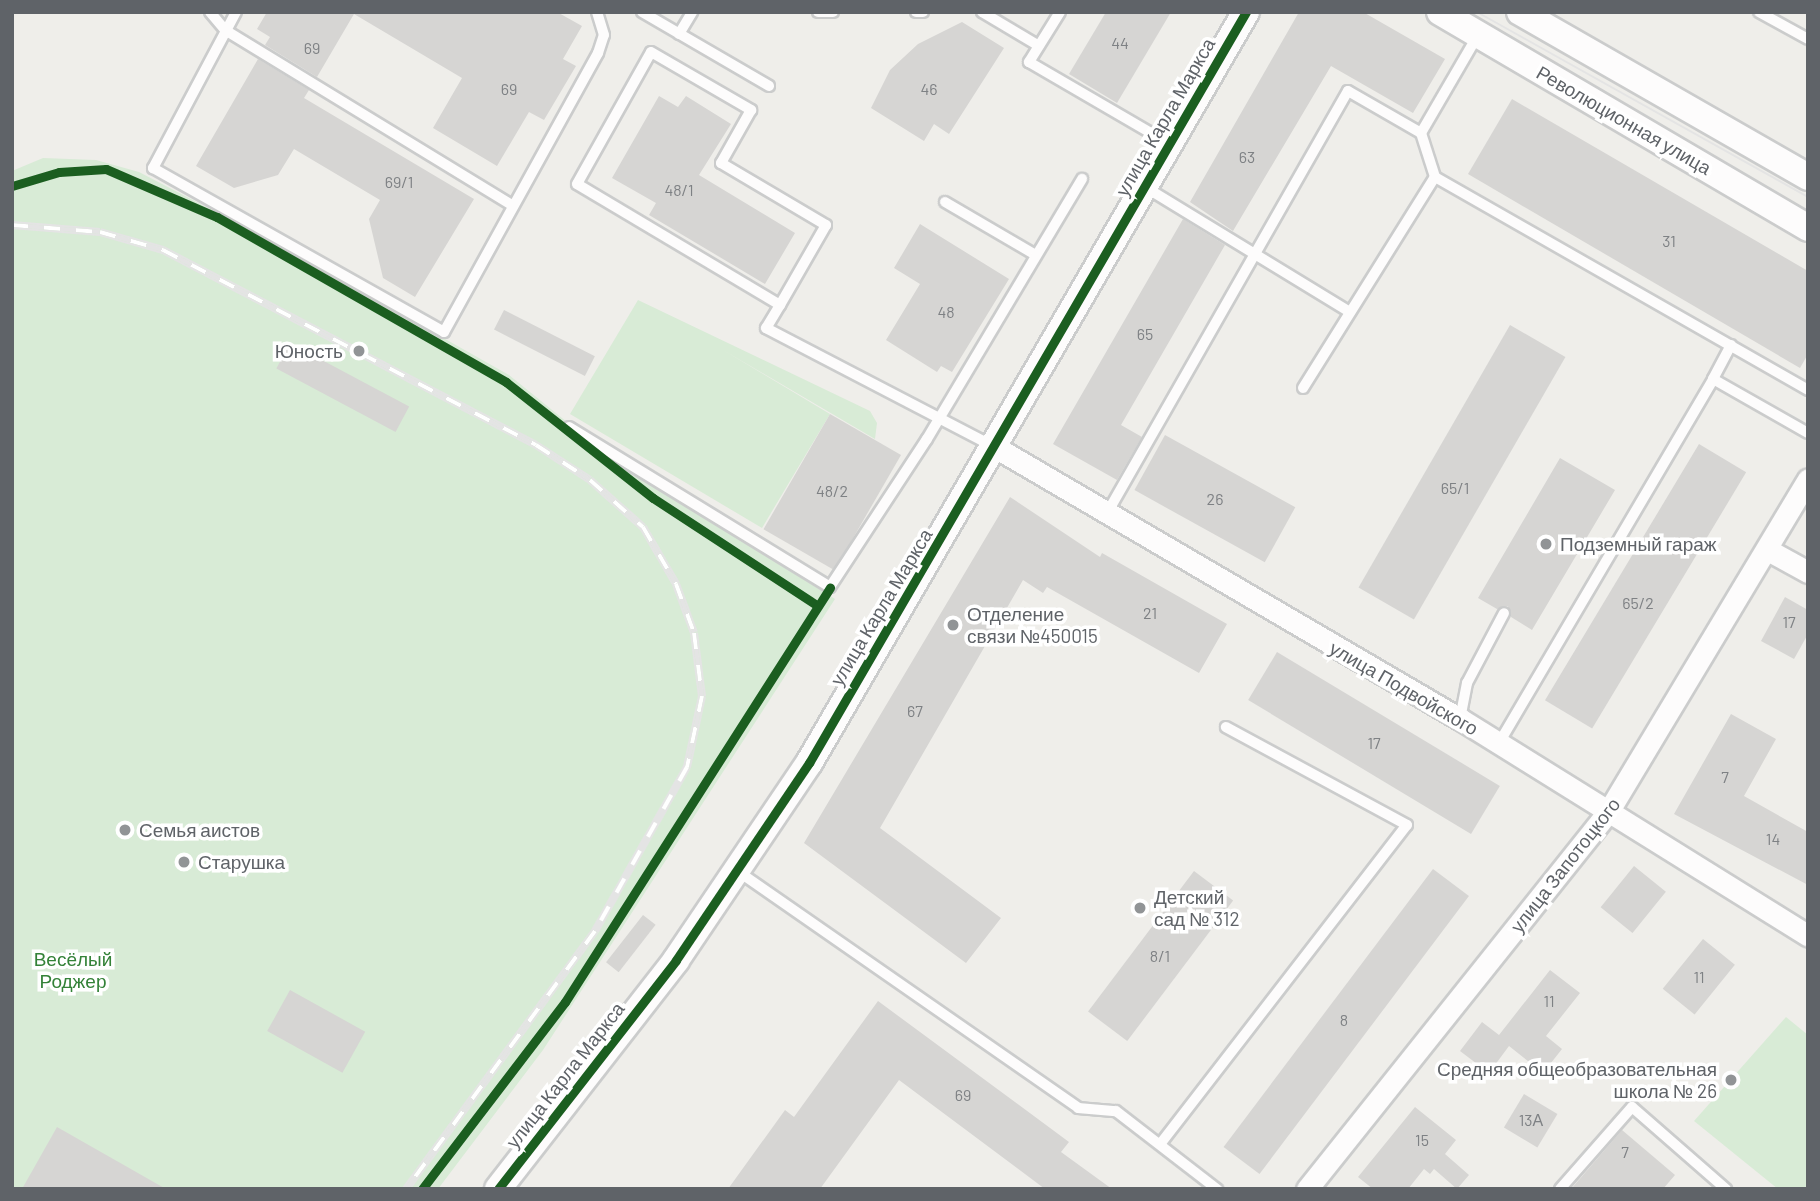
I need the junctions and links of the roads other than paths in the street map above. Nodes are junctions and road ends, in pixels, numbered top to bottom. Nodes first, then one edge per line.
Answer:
1 (210, 12) edge
2 (236, 12) edge
3 (597, 12) edge
4 (642, 12) edge
5 (692, 12) edge
6 (818, 12) edge
7 (833, 12) edge
8 (916, 12) edge
9 (923, 12) edge
10 (982, 12) edge
11 (1060, 12) edge
12 (1246, 12) edge
13 (1440, 12) edge
14 (1759, 12) edge
15 (1525, 15) edge
16 (225, 30) junction
17 (680, 34) junction
18 (1478, 35) junction
19 (1808, 38) edge
20 (1039, 46) junction
21 (769, 86) dead end
22 (1422, 133) junction
23 (1170, 144) junction
24 (1435, 177) junction
25 (1808, 177) edge
26 (1082, 179) dead end
27 (1145, 187) junction
28 (945, 202) dead end
29 (512, 205) junction
30 (1808, 228) edge
31 (1256, 253) junction
32 (1034, 254) junction
33 (780, 305) junction
34 (1350, 312) junction
35 (1731, 345) junction
36 (1713, 379) junction
37 (1303, 388) dead end
38 (1808, 390) edge
39 (937, 420) junction
40 (569, 427) dead end
41 (1808, 433) edge
42 (995, 447) junction
43 (1808, 479) edge
44 (1105, 515) junction
45 (1768, 550) junction
46 (1808, 572) edge
47 (1504, 613) dead end
48 (1460, 719) junction
49 (1226, 727) dead end
50 (1499, 743) junction
51 (1608, 812) junction
52 (738, 872) junction
53 (1808, 936) edge
54 (1161, 1143) junction
55 (498, 1189) edge
56 (1217, 1189) edge
57 (1307, 1189) edge
58 (1560, 1189) edge
59 (1726, 1189) edge

1 - 16 lane
2 - 16 lane
3 - 29 lane
4 - 17 lane
5 - 17 lane
6 - 7 lane
8 - 9 lane
10 - 20 lane
11 - 20 lane
12 - 23 street, улица Карла Маркса
13 - 18 street, Революционная улица
14 - 19 lane
15 - 25 street
16 - 29 lane
16 - 29 lane
17 - 21 lane
18 - 22 lane
18 - 30 street, Революционная улица
20 - 23 lane
22 - 24 lane
22 - 31 lane
23 - 27 street, улица Карла Маркса
24 - 34 lane
24 - 35 lane
26 - 32 lane
27 - 31 lane
27 - 42 street, улица Карла Маркса
28 - 32 lane
31 - 34 lane
31 - 44 lane
32 - 39 lane
33 - 33 lane
33 - 39 lane
34 - 37 lane
35 - 36 lane
35 - 38 lane
36 - 41 lane
36 - 50 lane
39 - 40 lane
39 - 42 lane
42 - 44 street, улица Подвойского
42 - 52 street, улица Карла Маркса
43 - 45 street, улица Запотоцкого
44 - 48 street, улица Подвойского
45 - 46 street
45 - 51 street, улица Запотоцкого
47 - 48 lane
48 - 50 street, улица Подвойского
49 - 54 lane
50 - 51 street, улица Подвойского
51 - 53 street, улица Подвойского
51 - 57 street, улица Запотоцкого
52 - 54 lane
52 - 55 street, улица Карла Маркса
54 - 56 lane
58 - 59 lane

